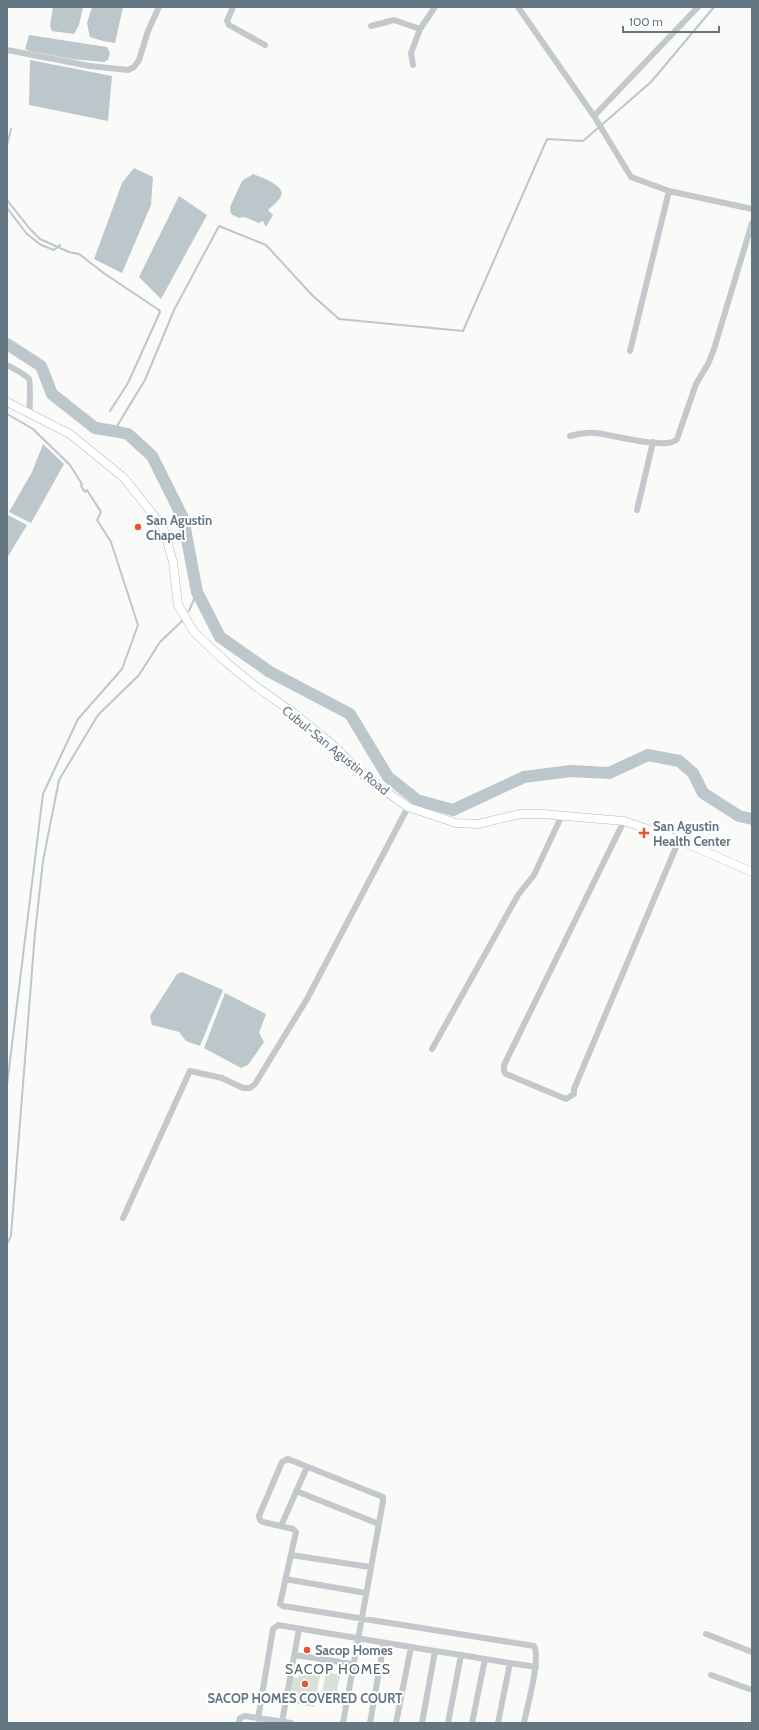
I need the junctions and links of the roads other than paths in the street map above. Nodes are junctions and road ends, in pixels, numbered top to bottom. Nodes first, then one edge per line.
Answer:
1 (159, 7) edge
2 (233, 7) edge
3 (434, 7) edge
4 (518, 7) edge
5 (698, 7) edge
6 (371, 26) dead end
7 (420, 29) junction
8 (265, 45) dead end
9 (7, 50) edge
10 (413, 65) dead end
11 (595, 119) junction
12 (669, 191) junction
13 (752, 209) edge
14 (752, 223) edge
15 (630, 351) dead end
16 (7, 365) edge
17 (7, 402) edge
18 (30, 415) junction
19 (570, 436) dead end
20 (653, 442) junction
21 (637, 510) dead end
22 (408, 807) junction
23 (562, 815) junction
24 (624, 822) junction
25 (679, 840) junction
26 (752, 872) edge
27 (432, 1049) dead end
28 (124, 1218) dead end
29 (307, 1467) junction
30 (296, 1491) junction
31 (379, 1524) junction
32 (281, 1526) junction
33 (291, 1555) junction
34 (370, 1567) junction
35 (285, 1579) junction
36 (366, 1593) junction
37 (361, 1618) junction
38 (299, 1629) junction
39 (706, 1634) dead end
40 (358, 1638) junction
41 (384, 1643) junction
42 (411, 1647) junction
43 (436, 1651) junction
44 (752, 1652) edge
45 (295, 1655) junction
46 (461, 1655) junction
47 (485, 1659) junction
48 (510, 1663) junction
49 (353, 1664) junction
50 (536, 1667) junction
51 (710, 1675) dead end
52 (752, 1690) edge
53 (258, 1719) junction
54 (282, 1722) junction
55 (239, 1723) edge
56 (290, 1723) edge
57 (343, 1723) edge
58 (370, 1723) edge
59 (396, 1723) edge
60 (422, 1723) edge
61 (448, 1723) edge
62 (472, 1723) edge
63 (498, 1723) edge
64 (524, 1723) edge

1 - 9 street
2 - 8 street
3 - 7 street
4 - 11 street
5 - 11 street
6 - 7 street
7 - 10 street
11 - 12 street
12 - 13 street
12 - 15 street
14 - 20 street
16 - 18 street
17 - 18 street, Cubul-San Agustin Road
18 - 22 street, Cubul-San Agustin Road
19 - 20 street
20 - 21 street
22 - 23 street, Cubul-San Agustin Road
22 - 28 street
23 - 24 street, Cubul-San Agustin Road
23 - 27 street
24 - 25 street, Cubul-San Agustin Road
24 - 25 street
25 - 26 street, Cubul-San Agustin Road
29 - 30 street
29 - 31 street
29 - 32 street
30 - 31 street
30 - 32 street
31 - 34 street
32 - 33 street
33 - 34 street
33 - 35 street
34 - 36 street
35 - 36 street
35 - 37 street
36 - 37 street
37 - 40 street
37 - 50 street
38 - 40 street
38 - 45 street
38 - 53 street
39 - 44 street
40 - 41 street
40 - 49 street
41 - 42 street
41 - 58 street
42 - 43 street
42 - 59 street
43 - 46 street
43 - 60 street
45 - 49 street
45 - 54 street
46 - 47 street
46 - 61 street
47 - 48 street
47 - 62 street
48 - 50 street
48 - 63 street
49 - 57 street
50 - 64 street
51 - 52 street
53 - 54 street
53 - 55 street
54 - 56 street

